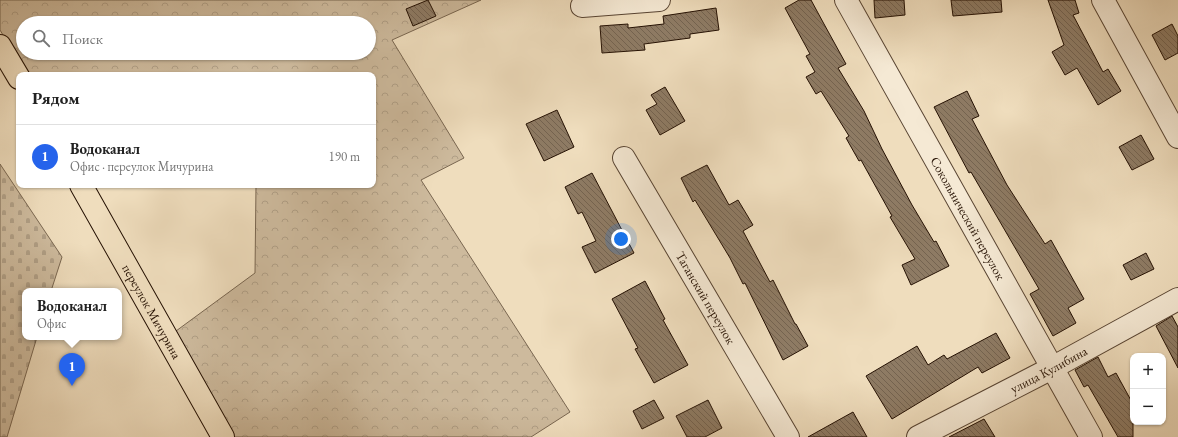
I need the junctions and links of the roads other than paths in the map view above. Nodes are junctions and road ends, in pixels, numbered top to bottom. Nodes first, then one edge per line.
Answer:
1 (659, 0) edge
2 (846, 0) edge
3 (1103, 0) edge
4 (582, 6) dead end
5 (0, 46) edge
6 (16, 73) edge
7 (1178, 138) edge
8 (624, 158) dead end
9 (83, 188) edge
10 (1178, 299) edge
11 (1052, 368) junction
12 (223, 437) edge
13 (788, 437) edge
14 (918, 437) edge
15 (1091, 437) edge

1 - 4 street
2 - 11 street, Сокольнический переулок
3 - 7 street
5 - 6 main road
8 - 13 street, Таганский переулок
9 - 12 main road, переулок Мичурина
10 - 11 street, улица Кулибина
11 - 14 street, улица Кулибина
11 - 15 street, Сокольнический переулок

